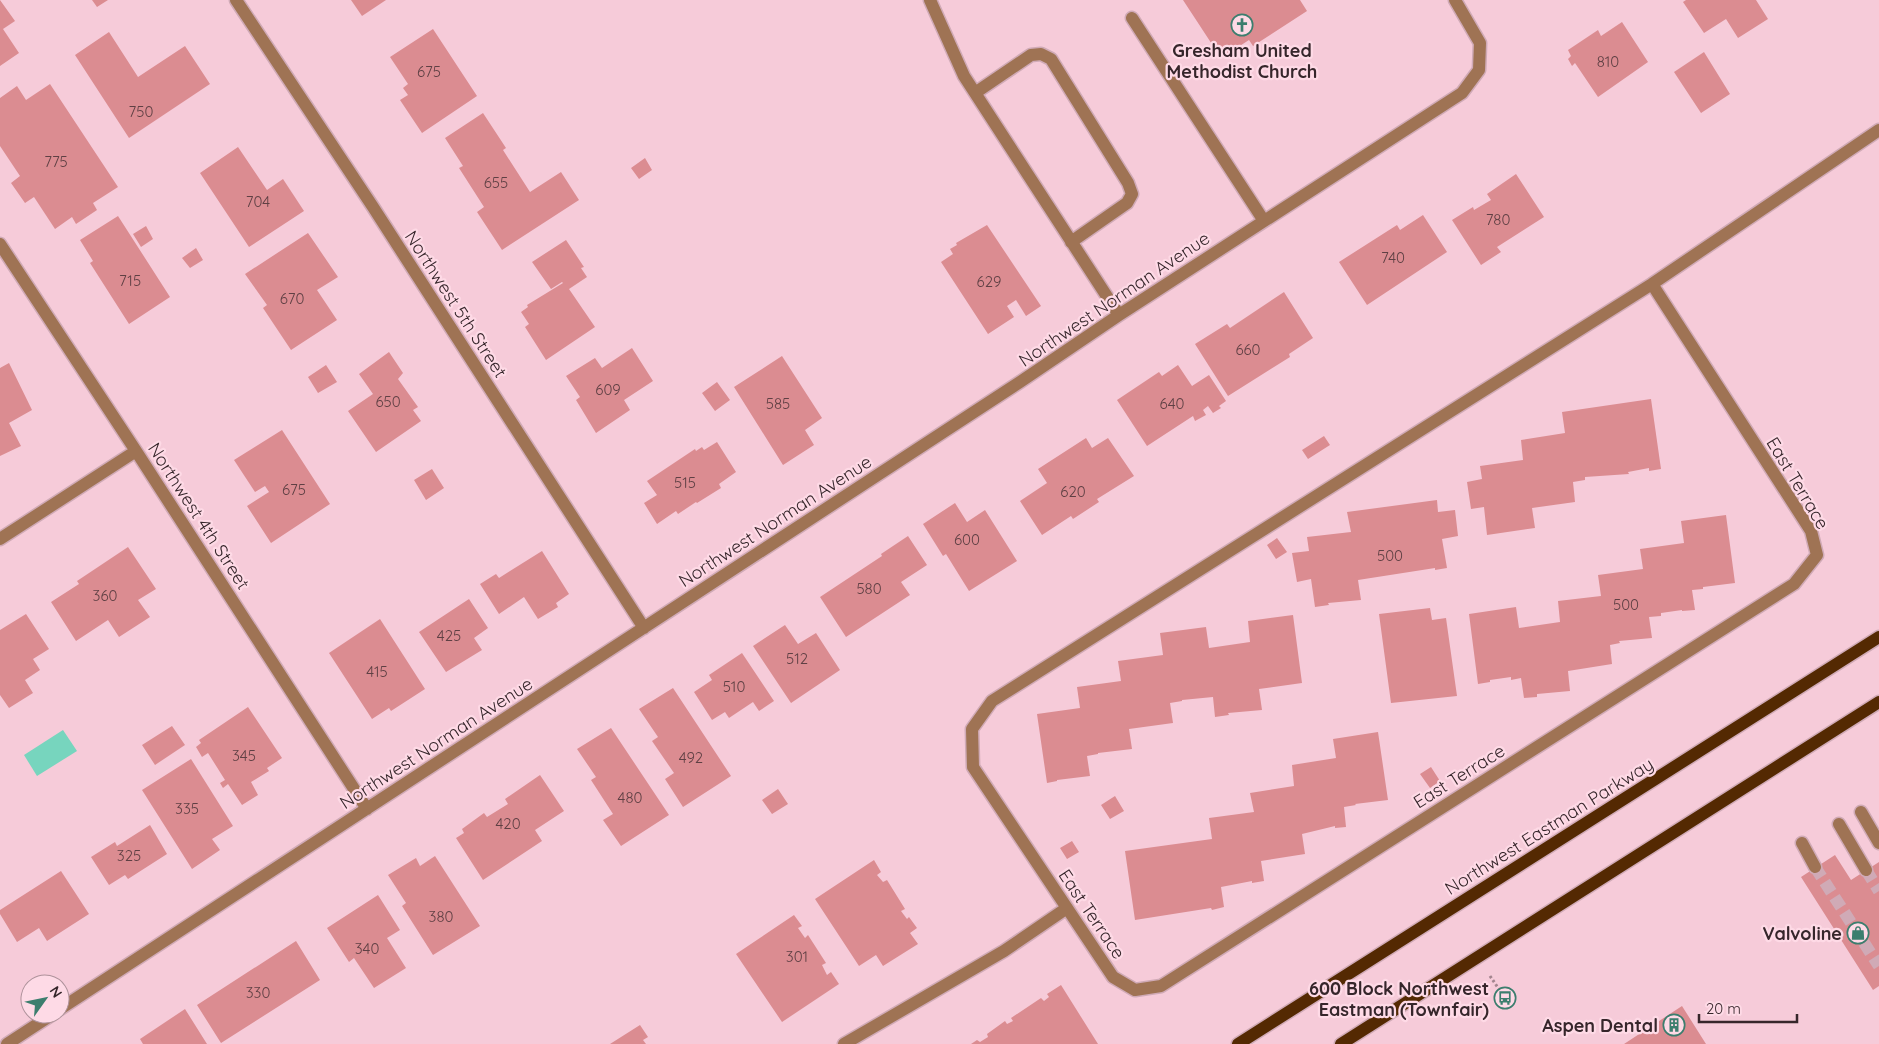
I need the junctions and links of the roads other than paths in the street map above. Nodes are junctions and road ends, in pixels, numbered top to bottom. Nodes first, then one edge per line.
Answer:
1 (236, 0) edge
2 (930, 0) edge
3 (1458, 1) edge
4 (1132, 18) dead end
5 (976, 93) junction
6 (1879, 130) edge
7 (1264, 222) junction
8 (1072, 242) junction
9 (0, 244) edge
10 (1652, 284) junction
11 (1119, 315) junction
12 (136, 452) junction
13 (0, 539) edge
14 (644, 628) junction
15 (1879, 637) edge
16 (1879, 702) edge
17 (367, 809) junction
18 (1861, 812) dead end
19 (1839, 824) dead end
20 (1802, 843) dead end
21 (1879, 843) edge
22 (1816, 868) tunnel mouth
23 (1866, 870) tunnel mouth
24 (1067, 908) junction
25 (70, 1003) edge
26 (38, 1024) edge
27 (7, 1044) edge
28 (844, 1044) edge
29 (1238, 1044) edge
30 (1341, 1044) edge

1 - 14 street, Northwest 5th Street
2 - 5 street
3 - 7 street, Northwest Norman Avenue
4 - 7 street
5 - 8 street
5 - 8 street
6 - 10 street, East Terrace
7 - 11 street, Northwest Norman Avenue
8 - 11 street
9 - 12 street, Northwest 4th Street
10 - 24 street, East Terrace
10 - 24 street, East Terrace
11 - 14 street, Northwest Norman Avenue
12 - 13 street
12 - 17 street, Northwest 4th Street
14 - 17 street, Northwest Norman Avenue
15 - 29 main road, Northwest Eastman Parkway
16 - 30 main road
17 - 25 street, Northwest Norman Avenue
18 - 21 street
19 - 23 street
20 - 22 street
24 - 28 street
26 - 27 street

